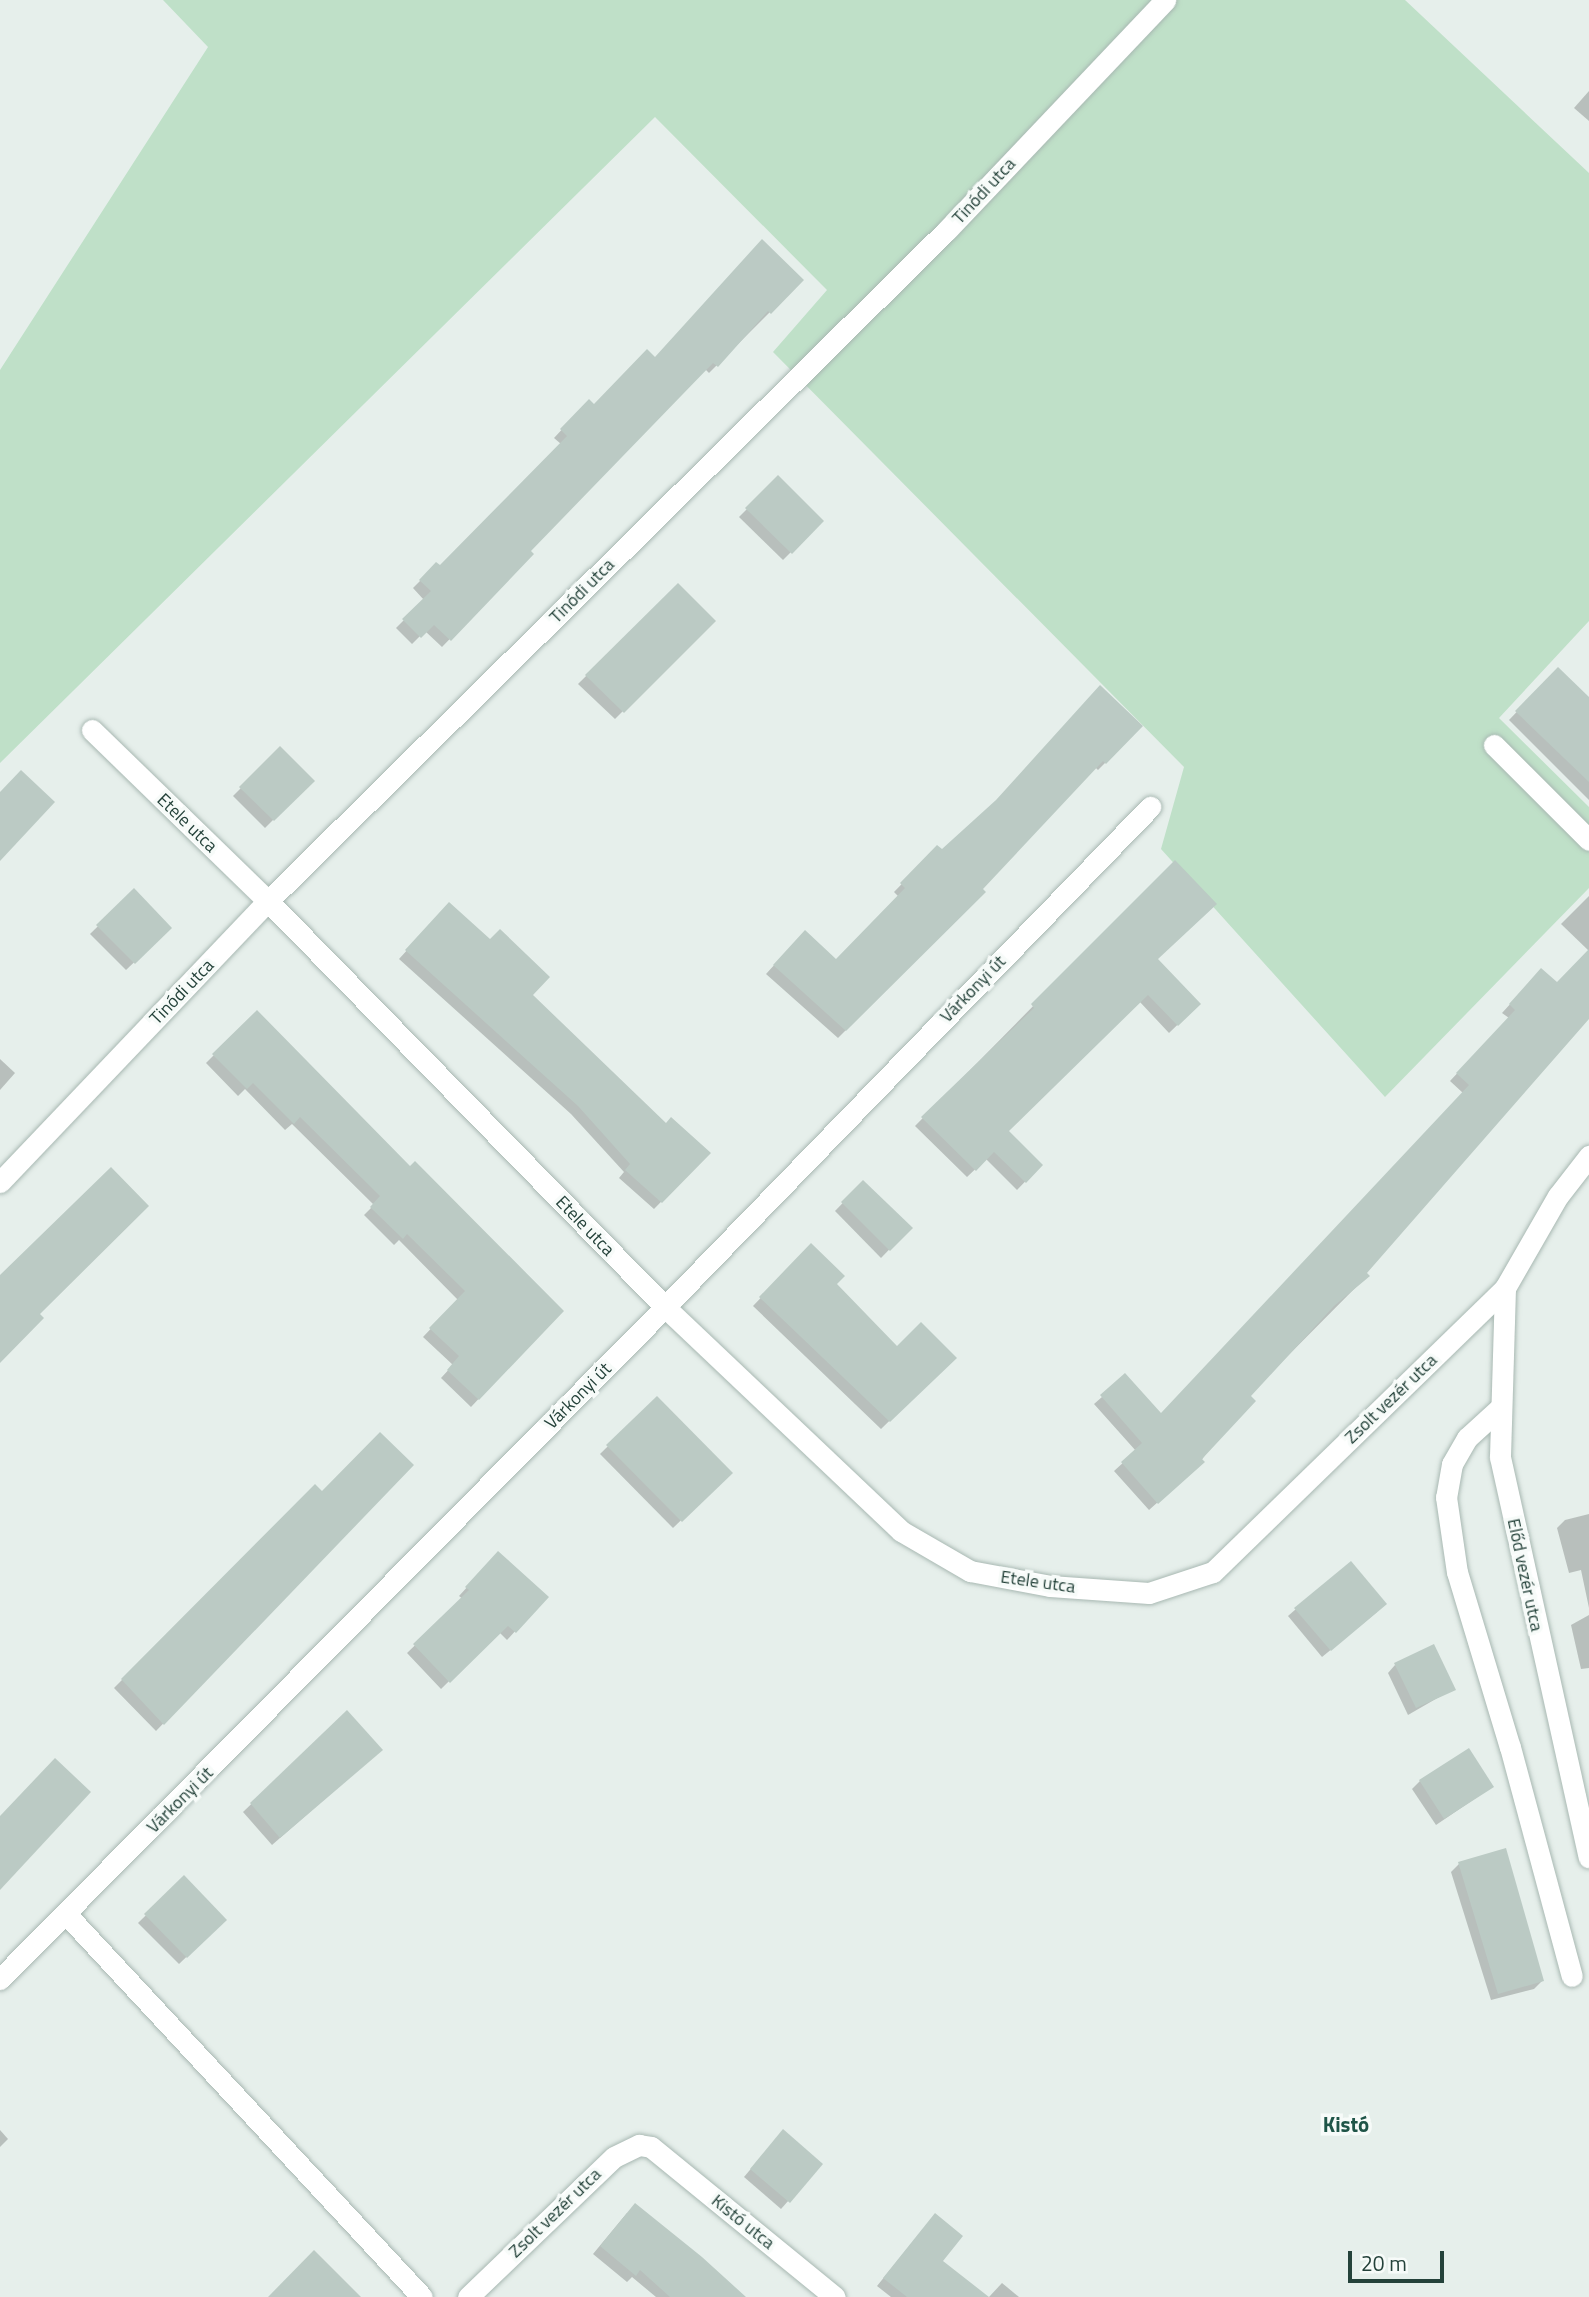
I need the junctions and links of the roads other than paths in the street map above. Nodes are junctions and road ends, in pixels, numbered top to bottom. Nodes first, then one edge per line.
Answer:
1 (1165, 0) edge
2 (92, 730) dead end
3 (1494, 745) dead end
4 (1150, 807) dead end
5 (1589, 840) edge
6 (268, 901) junction
7 (1589, 1156) edge
8 (0, 1182) edge
9 (1505, 1288) junction
10 (665, 1307) junction
11 (1501, 1407) junction
12 (1149, 1593) joint
13 (1589, 1857) edge
14 (67, 1915) junction
15 (1572, 1976) dead end
16 (0, 1979) edge
17 (651, 2147) joint
18 (422, 2297) edge
19 (468, 2297) edge
20 (835, 2297) edge

1 - 6 street, Tinódi utca
2 - 6 street, Etele utca
3 - 5 street
4 - 10 street, Várkonyi út
6 - 8 street, Tinódi utca
6 - 10 street, Etele utca
7 - 9 street, Zsolt vezér utca
9 - 11 street, Előd vezér utca
9 - 12 street, Zsolt vezér utca
10 - 12 street, Etele utca
10 - 14 street, Várkonyi út
11 - 13 street, Előd vezér utca
11 - 15 street
14 - 16 street, Várkonyi út
14 - 18 street
17 - 19 street, Zsolt vezér utca
17 - 20 street, Kistó utca

